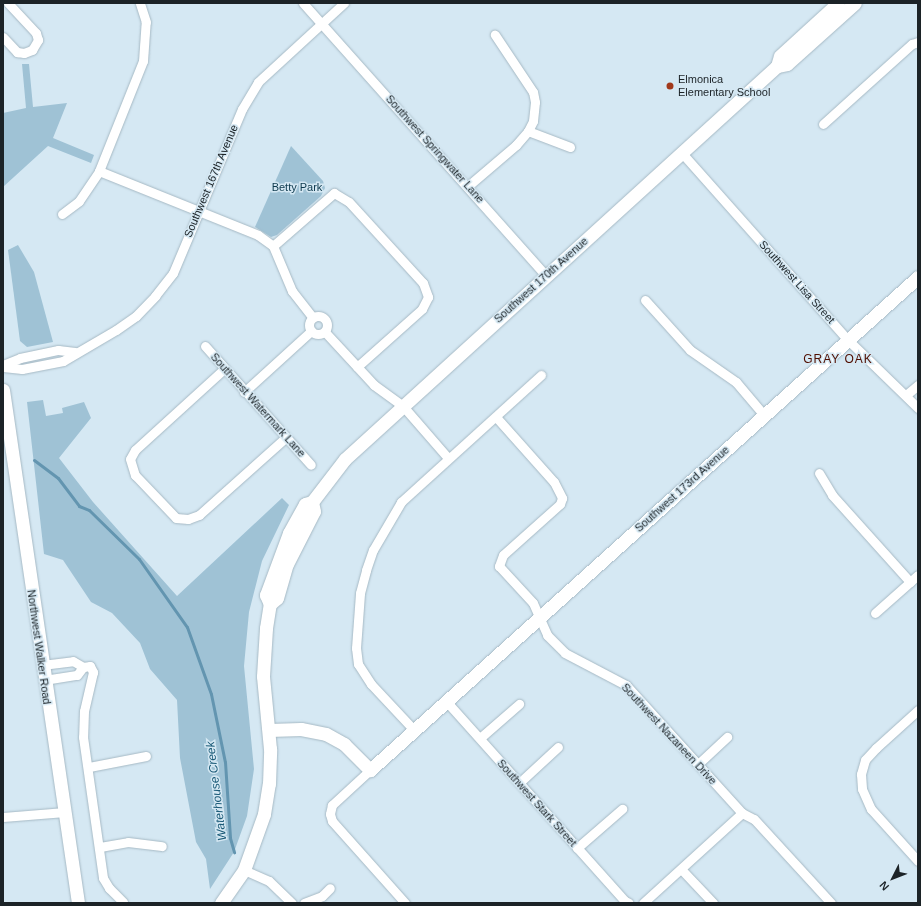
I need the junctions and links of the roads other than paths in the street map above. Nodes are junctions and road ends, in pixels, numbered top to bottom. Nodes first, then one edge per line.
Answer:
1 (8, 3) edge
2 (140, 3) edge
3 (303, 3) edge
4 (344, 3) edge
5 (838, 3) edge
6 (855, 3) edge
7 (322, 24) junction
8 (495, 35) dead end
9 (3, 37) edge
10 (918, 42) edge
11 (777, 66) junction
12 (823, 124) dead end
13 (528, 131) junction
14 (570, 147) dead end
15 (681, 152) junction
16 (99, 171) junction
17 (468, 186) junction
18 (199, 213) junction
19 (62, 214) dead end
20 (273, 246) junction
21 (546, 276) junction
22 (918, 277) edge
23 (645, 300) dead end
24 (313, 318) junction
25 (311, 331) junction
26 (325, 332) junction
27 (848, 340) junction
28 (205, 346) dead end
29 (3, 366) edge
30 (357, 367) junction
31 (224, 369) junction
32 (541, 375) dead end
33 (918, 385) edge
34 (3, 390) edge
35 (244, 392) junction
36 (906, 395) junction
37 (402, 405) junction
38 (918, 408) edge
39 (764, 415) junction
40 (496, 417) junction
41 (285, 438) junction
42 (448, 458) junction
43 (311, 465) dead end
44 (819, 473) dead end
45 (918, 575) edge
46 (910, 582) junction
47 (875, 613) dead end
48 (540, 617) junction
49 (42, 665) junction
50 (83, 667) junction
51 (44, 680) junction
52 (446, 701) junction
53 (519, 704) dead end
54 (918, 710) edge
55 (269, 730) junction
56 (414, 730) junction
57 (727, 737) dead end
58 (480, 738) junction
59 (558, 747) dead end
60 (146, 756) dead end
61 (698, 764) junction
62 (89, 767) junction
63 (370, 770) junction
64 (519, 783) junction
65 (622, 809) dead end
66 (65, 812) junction
67 (742, 812) junction
68 (3, 818) edge
69 (162, 846) dead end
70 (100, 847) junction
71 (577, 848) junction
72 (918, 861) edge
73 (681, 869) junction
74 (244, 870) junction
75 (330, 888) dead end
76 (123, 902) dead end
77 (78, 903) edge
78 (221, 903) edge
79 (292, 903) edge
80 (304, 903) edge
81 (405, 903) edge
82 (629, 903) edge
83 (643, 903) edge
84 (713, 903) edge
85 (831, 903) edge

1 - 9 street
2 - 16 street
3 - 7 street, Southwest Springwater Lane
4 - 7 street, Southwest 167th Avenue
5 - 11 main road, Southwest 170th Avenue
6 - 11 main road, Southwest 170th Avenue
7 - 17 street, Southwest Springwater Lane
7 - 18 street, Southwest 167th Avenue
8 - 13 street
10 - 12 street
11 - 15 main road, Southwest 170th Avenue
13 - 14 street
13 - 17 street
15 - 21 main road, Southwest 170th Avenue
15 - 27 street, Southwest Lisa Street
16 - 18 street
16 - 19 street
17 - 21 street, Southwest Springwater Lane
18 - 20 street
18 - 29 street, Southwest 167th Avenue
20 - 24 street
20 - 30 street
21 - 37 main road, Southwest 170th Avenue
22 - 27 main road, Southwest 173rd Avenue
23 - 39 street
24 - 25 street
24 - 26 street
25 - 26 street
25 - 35 street
26 - 30 street
27 - 36 street, Southwest Lisa Street
27 - 39 main road, Southwest 173rd Avenue
28 - 31 street, Southwest Watermark Lane
30 - 37 street
31 - 35 street, Southwest Watermark Lane
31 - 41 street
32 - 40 street
33 - 36 street
34 - 49 main road, Northwest Walker Road
35 - 41 street, Southwest Watermark Lane
36 - 38 street, Southwest Lisa Street
37 - 42 street
37 - 55 main road, Southwest 170th Avenue
39 - 48 main road, Southwest 173rd Avenue
40 - 42 street
40 - 48 street, Southwest Nazaneen Drive
41 - 43 street, Southwest Watermark Lane
42 - 56 street
44 - 46 street
45 - 46 street
46 - 47 street
48 - 52 main road, Southwest 173rd Avenue
48 - 61 street, Southwest Nazaneen Drive
49 - 50 street
49 - 51 main road, Northwest Walker Road
50 - 51 street
50 - 62 street
51 - 66 main road, Northwest Walker Road
52 - 56 main road, Southwest 173rd Avenue
52 - 58 street, Southwest Stark Street
53 - 58 street
54 - 72 street
55 - 63 main road
55 - 74 main road, Southwest 170th Avenue
56 - 63 main road, Southwest 173rd Avenue
57 - 61 street
58 - 64 street, Southwest Stark Street
59 - 64 street
60 - 62 street
61 - 67 street, Southwest Nazaneen Drive
62 - 70 street
63 - 81 street
64 - 71 street, Southwest Stark Street
65 - 71 street
66 - 68 street
66 - 77 main road, Northwest Walker Road
67 - 73 street
67 - 85 street, Southwest Nazaneen Drive
69 - 70 street
70 - 76 street
71 - 82 street, Southwest Stark Street
73 - 83 street
73 - 84 street
74 - 78 main road, Southwest 170th Avenue
74 - 79 street
75 - 80 street

